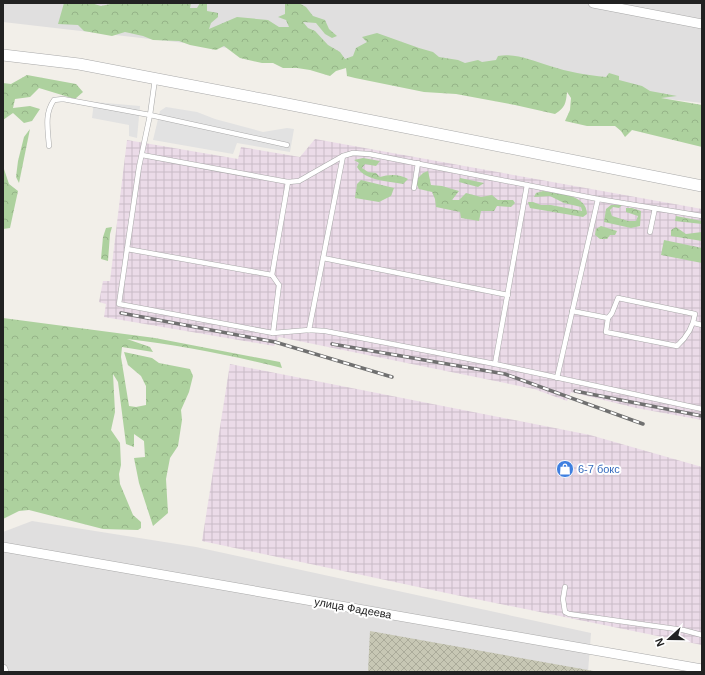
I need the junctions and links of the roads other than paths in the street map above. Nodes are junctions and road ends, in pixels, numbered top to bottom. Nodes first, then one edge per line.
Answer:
1 (592, 3) edge
2 (702, 24) edge
3 (3, 55) edge
4 (155, 79) junction
5 (150, 115) junction
6 (288, 145) dead end
7 (49, 146) dead end
8 (142, 155) junction
9 (343, 156) junction
10 (418, 163) junction
11 (288, 182) junction
12 (527, 185) junction
13 (702, 186) edge
14 (414, 188) dead end
15 (598, 199) junction
16 (655, 208) junction
17 (702, 216) edge
18 (650, 232) dead end
19 (128, 248) junction
20 (323, 258) junction
21 (272, 275) junction
22 (508, 295) junction
23 (572, 311) junction
24 (608, 318) junction
25 (694, 323) junction
26 (702, 325) edge
27 (309, 330) junction
28 (273, 333) junction
29 (496, 364) junction
30 (557, 378) junction
31 (702, 409) edge
32 (3, 547) edge
33 (565, 587) dead end
34 (702, 635) edge
35 (702, 668) edge
36 (3, 669) edge
37 (4, 672) edge
38 (702, 672) edge

1 - 2 street
3 - 4 street
4 - 5 lane
4 - 13 street
5 - 6 lane
5 - 7 lane
5 - 8 lane
8 - 11 lane
8 - 19 lane
9 - 10 lane
9 - 11 lane
9 - 20 lane
10 - 12 lane
10 - 14 lane
11 - 21 lane
12 - 15 lane
12 - 22 lane
15 - 16 lane
15 - 23 lane
16 - 17 lane
16 - 18 lane
19 - 21 lane
19 - 28 lane
20 - 22 lane
20 - 27 lane
21 - 28 lane
22 - 29 lane
23 - 24 lane
23 - 30 lane
24 - 25 lane
24 - 25 lane
25 - 26 lane
27 - 28 lane
27 - 29 lane
29 - 30 lane
30 - 31 lane
32 - 35 street, улица Фадеева
33 - 34 lane
35 - 38 lane
36 - 37 street

